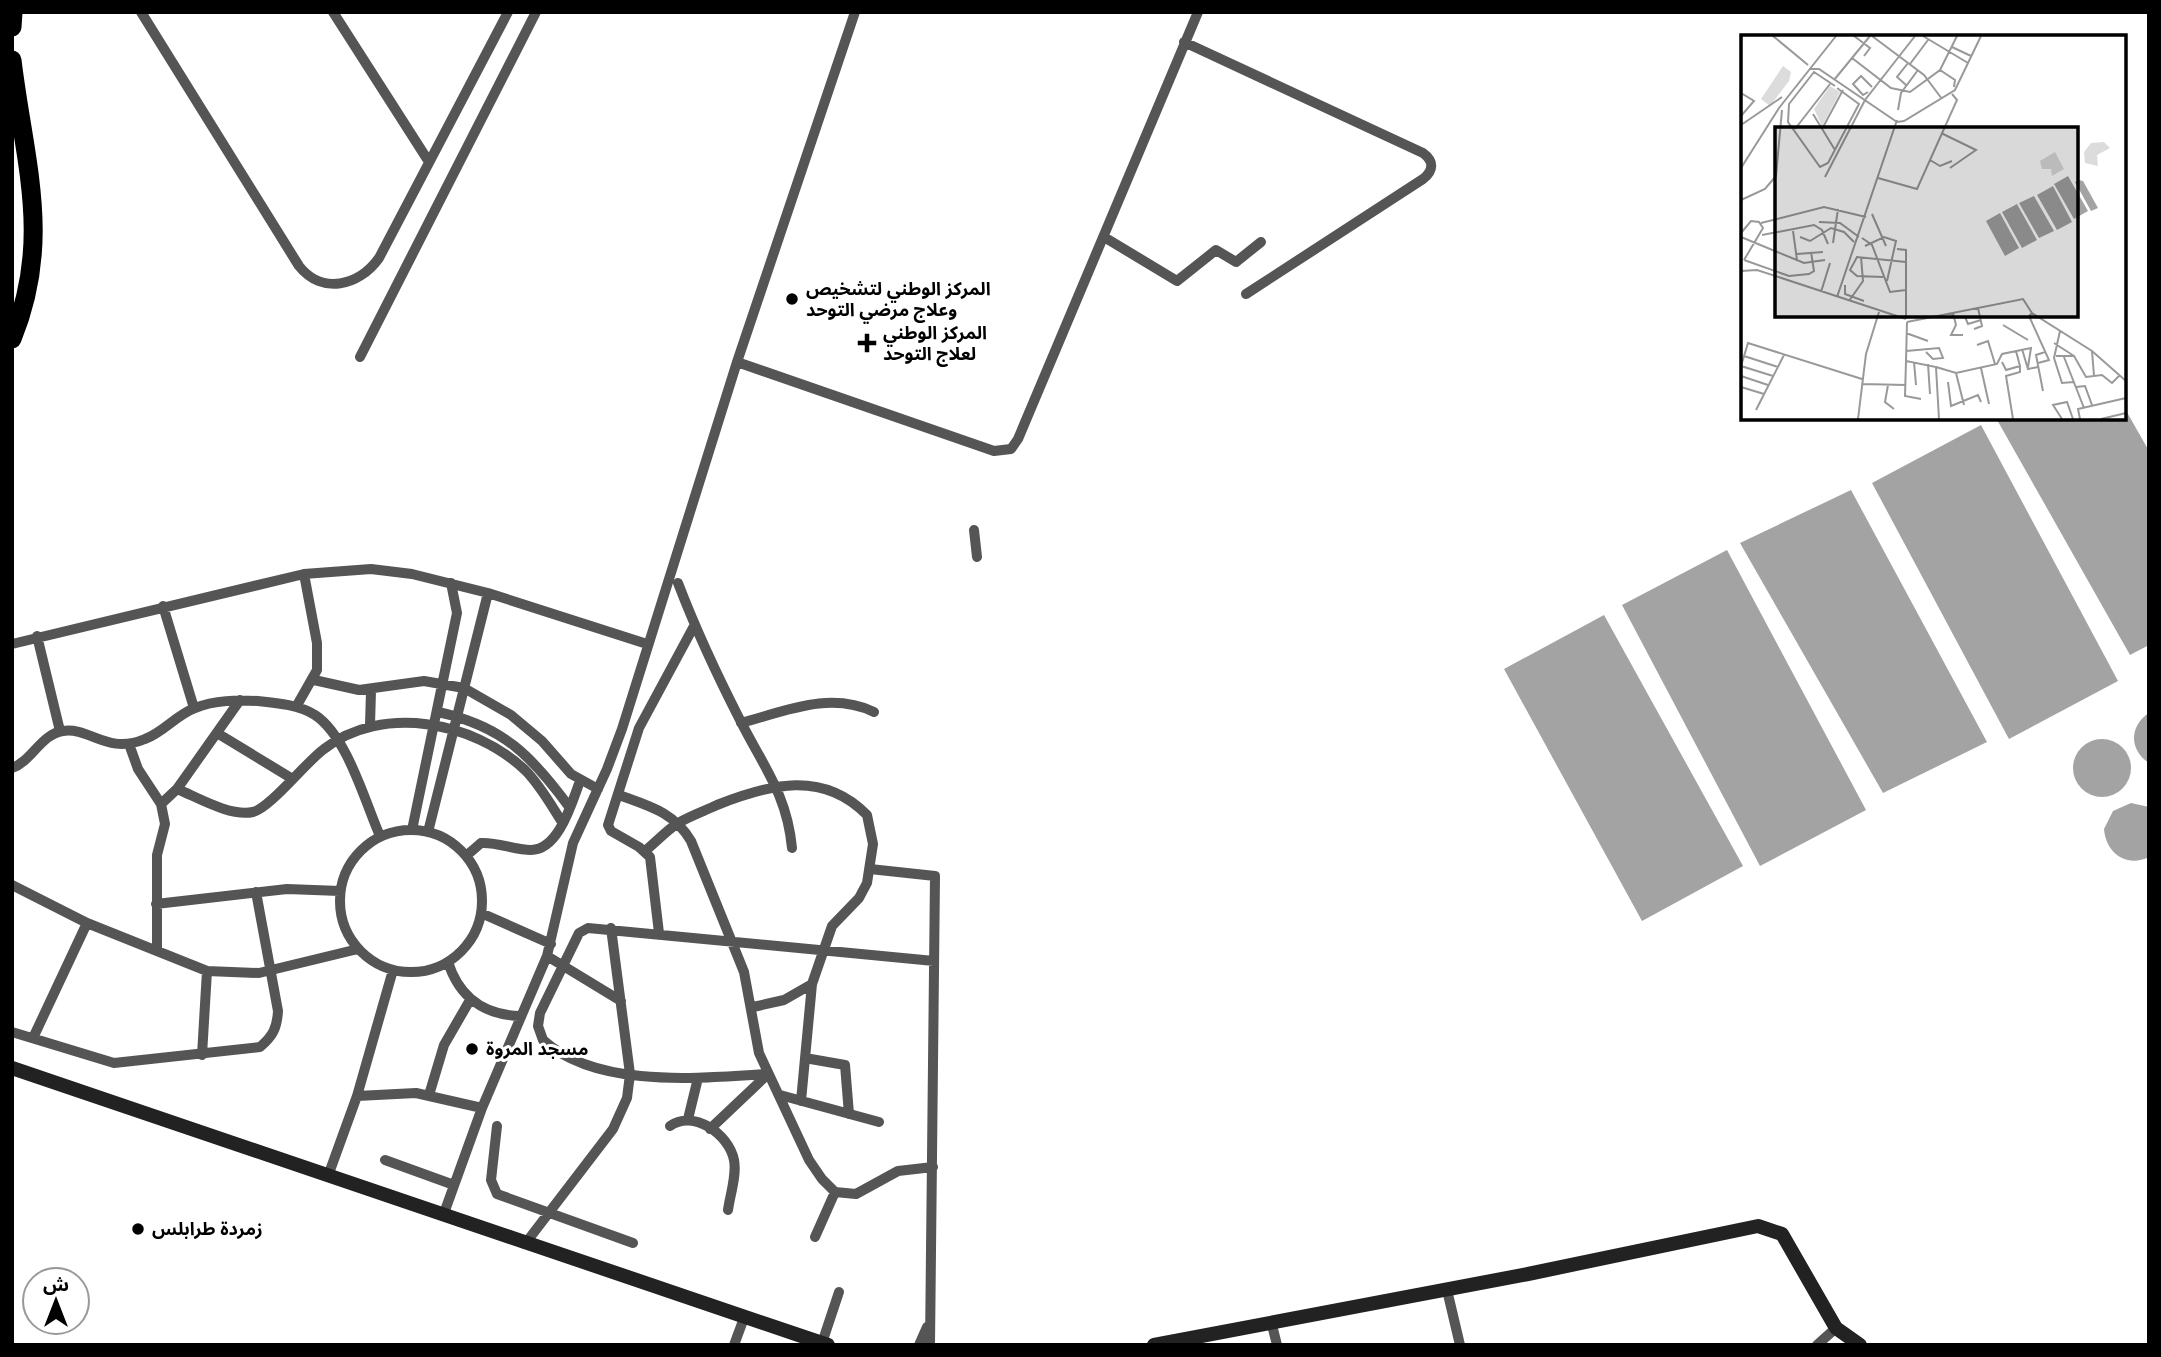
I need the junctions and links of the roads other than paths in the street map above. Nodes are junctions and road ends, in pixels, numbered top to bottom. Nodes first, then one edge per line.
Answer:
1 (13, 12) edge
2 (508, 12) edge
3 (536, 12) edge
4 (855, 12) edge
5 (1198, 12) edge
6 (145, 14) edge
7 (337, 14) edge
8 (12, 26) edge
9 (1184, 42) junction
10 (12, 60) edge
11 (429, 162) junction
12 (1104, 237) junction
13 (1261, 242) dead end
14 (1246, 294) dead end
15 (12, 339) edge
16 (360, 357) dead end
17 (737, 362) junction
18 (974, 530) dead end
19 (978, 557) dead end
20 (304, 574) junction
21 (451, 583) junction
22 (678, 583) dead end
23 (488, 593) junction
24 (163, 606) junction
25 (694, 626) junction
26 (37, 636) junction
27 (12, 644) edge
28 (647, 644) junction
29 (314, 680) junction
30 (444, 683) junction
31 (464, 688) junction
32 (371, 691) junction
33 (240, 700) junction
34 (296, 707) junction
35 (194, 708) junction
36 (438, 712) junction
37 (874, 712) dead end
38 (458, 716) junction
39 (741, 723) junction
40 (370, 725) junction
41 (435, 726) junction
42 (60, 731) junction
43 (454, 731) junction
44 (217, 733) junction
45 (338, 739) junction
46 (129, 744) junction
47 (12, 768) edge
48 (542, 770) junction
49 (291, 778) junction
50 (532, 778) junction
51 (580, 781) junction
52 (778, 786) junction
53 (177, 789) junction
54 (598, 789) junction
55 (619, 795) junction
56 (161, 804) junction
57 (570, 807) junction
58 (562, 822) junction
59 (678, 823) junction
60 (411, 830) junction
61 (428, 832) junction
62 (380, 836) junction
63 (792, 848) dead end
64 (645, 851) junction
65 (466, 856) junction
66 (870, 869) junction
67 (12, 885) edge
68 (340, 891) junction
69 (256, 892) junction
70 (156, 904) junction
71 (481, 913) junction
72 (87, 923) junction
73 (611, 928) junction
74 (659, 933) junction
75 (732, 940) junction
76 (551, 944) junction
77 (358, 949) junction
78 (822, 949) junction
79 (157, 950) junction
80 (547, 956) junction
81 (934, 961) junction
82 (448, 962) junction
83 (563, 966) junction
84 (393, 970) junction
85 (207, 971) junction
86 (270, 971) junction
87 (812, 984) junction
88 (470, 1000) junction
89 (621, 1001) junction
90 (753, 1007) junction
91 (520, 1016) junction
92 (12, 1032) edge
93 (33, 1038) junction
94 (202, 1055) junction
95 (805, 1058) junction
96 (12, 1068) edge
97 (629, 1074) junction
98 (768, 1074) junction
99 (698, 1078) junction
100 (429, 1095) junction
101 (780, 1095) junction
102 (357, 1096) junction
103 (801, 1101) junction
104 (482, 1108) junction
105 (849, 1114) junction
106 (688, 1119) junction
107 (879, 1122) dead end
108 (497, 1126) dead end
109 (670, 1126) dead end
110 (710, 1129) junction
111 (385, 1160) dead end
112 (933, 1167) junction
113 (328, 1176) junction
114 (454, 1185) junction
115 (835, 1192) junction
116 (728, 1210) dead end
117 (548, 1212) junction
118 (443, 1216) junction
119 (815, 1237) dead end
120 (633, 1243) dead end
121 (525, 1244) junction
122 (1447, 1290) junction
123 (839, 1292) dead end
124 (744, 1318) junction
125 (929, 1322) junction
126 (1272, 1325) junction
127 (1836, 1328) junction
128 (825, 1344) edge
129 (734, 1345) edge
130 (919, 1345) edge
131 (930, 1345) edge
132 (1154, 1345) edge
133 (1277, 1345) edge
134 (1460, 1345) edge
135 (1817, 1345) edge
136 (1860, 1345) edge

1 - 8 highway
2 - 11 street
3 - 16 street
4 - 17 street
5 - 9 street
6 - 11 street
7 - 11 street
9 - 12 street
9 - 14 street
10 - 15 highway
12 - 13 street
12 - 17 street
17 - 28 street
18 - 19 street
20 - 21 street
20 - 24 street
20 - 29 street
21 - 23 street
21 - 30 street
22 - 25 street
23 - 28 street
23 - 31 street
24 - 26 street
24 - 35 street
25 - 39 street
25 - 55 street
26 - 27 street
26 - 42 street
28 - 54 street
29 - 32 street
29 - 34 street
30 - 31 street
30 - 32 street
30 - 36 street
31 - 38 street
31 - 51 street
32 - 40 street
33 - 34 street
33 - 35 street
33 - 44 street
34 - 45 street
35 - 46 street
36 - 38 street
36 - 41 street
37 - 39 street
38 - 43 street
38 - 48 street
39 - 52 street
40 - 41 street
40 - 45 street
41 - 43 street
41 - 60 street
42 - 46 street
42 - 47 street
43 - 50 street
43 - 61 street
44 - 49 street
44 - 53 street
45 - 49 street
45 - 62 street
46 - 56 street
48 - 50 street
48 - 57 street
49 - 53 street
50 - 58 street
51 - 54 street
51 - 57 street
52 - 59 street
52 - 63 street
52 - 66 street
53 - 56 street
54 - 76 street
55 - 59 street
55 - 64 street
56 - 70 street
57 - 58 street
58 - 65 street
59 - 64 street
59 - 75 street
60 - 61 street
60 - 62 street
61 - 65 street
62 - 68 street
64 - 74 street
65 - 71 street
66 - 78 street
66 - 81 street
67 - 72 street
68 - 69 street
68 - 77 street
69 - 70 street
69 - 86 street
70 - 79 street
71 - 76 street
71 - 82 street
72 - 79 street
72 - 93 street
73 - 74 street
73 - 83 street
73 - 89 street
74 - 75 street
75 - 78 street
75 - 90 street
76 - 80 street
77 - 84 street
77 - 86 street
78 - 81 street
78 - 87 street
79 - 85 street
80 - 83 street
80 - 91 street
81 - 112 street
82 - 84 street
82 - 88 street
83 - 89 street
83 - 97 street
84 - 102 street
85 - 86 street
85 - 94 street
86 - 94 street
87 - 90 street
87 - 95 street
88 - 91 street
88 - 100 street
89 - 97 street
90 - 98 street
91 - 104 street
92 - 93 street
93 - 94 street
95 - 103 street
95 - 105 street
96 - 113 main road
97 - 99 street
97 - 117 street
98 - 99 street
98 - 101 street
98 - 110 street
99 - 106 street
100 - 102 street
100 - 104 street
101 - 103 street
101 - 115 street
102 - 113 street
103 - 105 street
104 - 114 street
105 - 107 street
106 - 109 street
106 - 110 street
108 - 117 street
110 - 116 street
111 - 114 street
112 - 115 street
112 - 125 street
113 - 118 main road
114 - 118 street
115 - 119 street
117 - 120 street
117 - 121 street
118 - 121 main road
121 - 124 main road
122 - 126 main road
122 - 127 main road
122 - 134 street
123 - 128 street
124 - 128 main road
124 - 129 street
125 - 130 street
125 - 131 street
126 - 132 main road
126 - 133 street
127 - 135 street
127 - 136 main road

